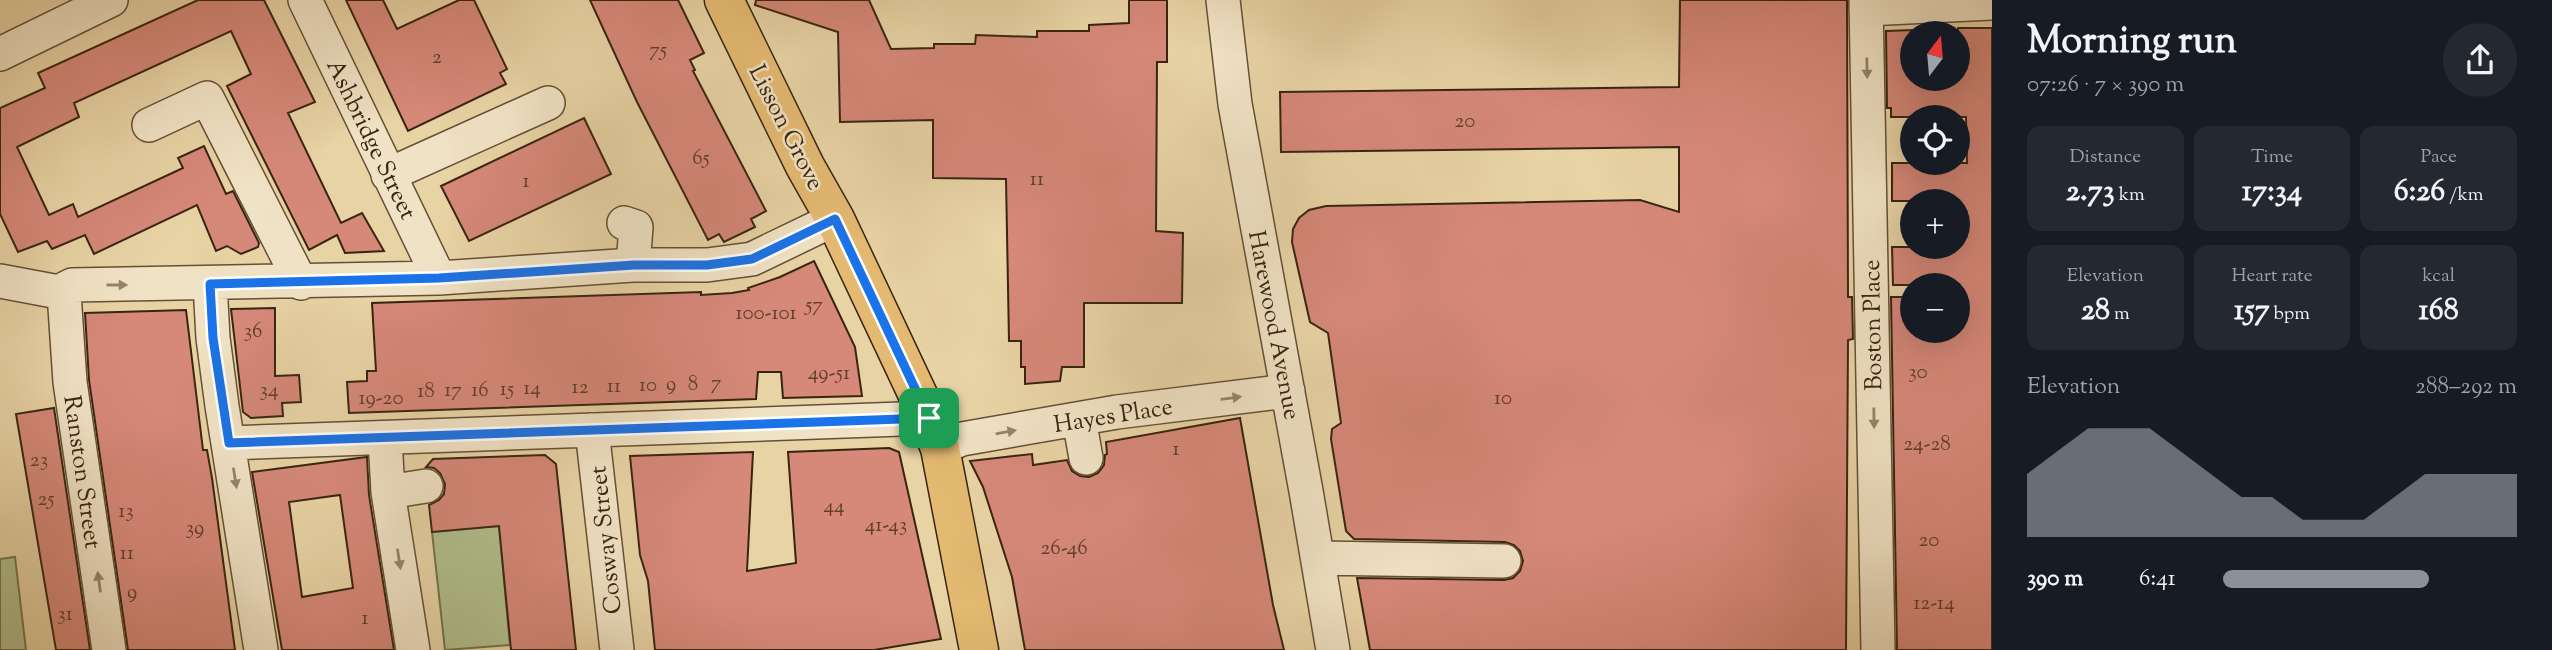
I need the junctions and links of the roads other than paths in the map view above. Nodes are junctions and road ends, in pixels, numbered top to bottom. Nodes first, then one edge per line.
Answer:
1 (111, 0) edge
2 (305, 0) edge
3 (724, 0) edge
4 (1223, 0) edge
5 (1992, 3) edge
6 (1866, 5) edge
7 (0, 54) edge
8 (548, 103) dead end
9 (149, 125) dead end
10 (388, 175) junction
11 (835, 219) junction
12 (624, 223) dead end
13 (634, 265) junction
14 (439, 278) junction
15 (0, 281) edge
16 (301, 283) junction
17 (210, 284) junction
18 (64, 293) junction
19 (1288, 391) junction
20 (1079, 419) junction
21 (593, 430) junction
22 (934, 433) junction
23 (384, 438) junction
24 (229, 443) junction
25 (1086, 458) dead end
26 (426, 486) dead end
27 (388, 492) junction
28 (1318, 558) junction
29 (1504, 561) dead end
30 (108, 650) edge
31 (261, 650) edge
32 (413, 650) edge
33 (617, 650) edge
34 (979, 650) edge
35 (1333, 650) edge
36 (1878, 650) edge

1 - 7 street
2 - 10 street, Ashbridge Street
3 - 11 main road, Lisson Grove
4 - 19 street, Harewood Avenue
5 - 6 street
6 -> 36 street, Boston Place
8 - 10 street
9 - 16 street
10 - 14 street, Ashbridge Street
11 - 13 street
11 - 22 main road, Lisson Grove
12 - 13 street
13 - 14 street
14 - 16 street
15 - 18 street
16 - 17 street
18 -> 17 street
17 - 24 street
30 -> 18 street, Ranston Street
20 -> 19 street, Hayes Place
19 - 28 street, Harewood Avenue
22 -> 20 street, Hayes Place
20 - 25 street
21 - 22 street, Hayes Place
21 - 23 street, Hayes Place
21 - 33 street, Cosway Street
22 - 34 main road, Lisson Grove
23 - 24 street, Hayes Place
23 - 27 street
24 -> 31 street
26 - 27 street
27 -> 32 street
28 - 29 street
28 - 35 street, Harewood Avenue

